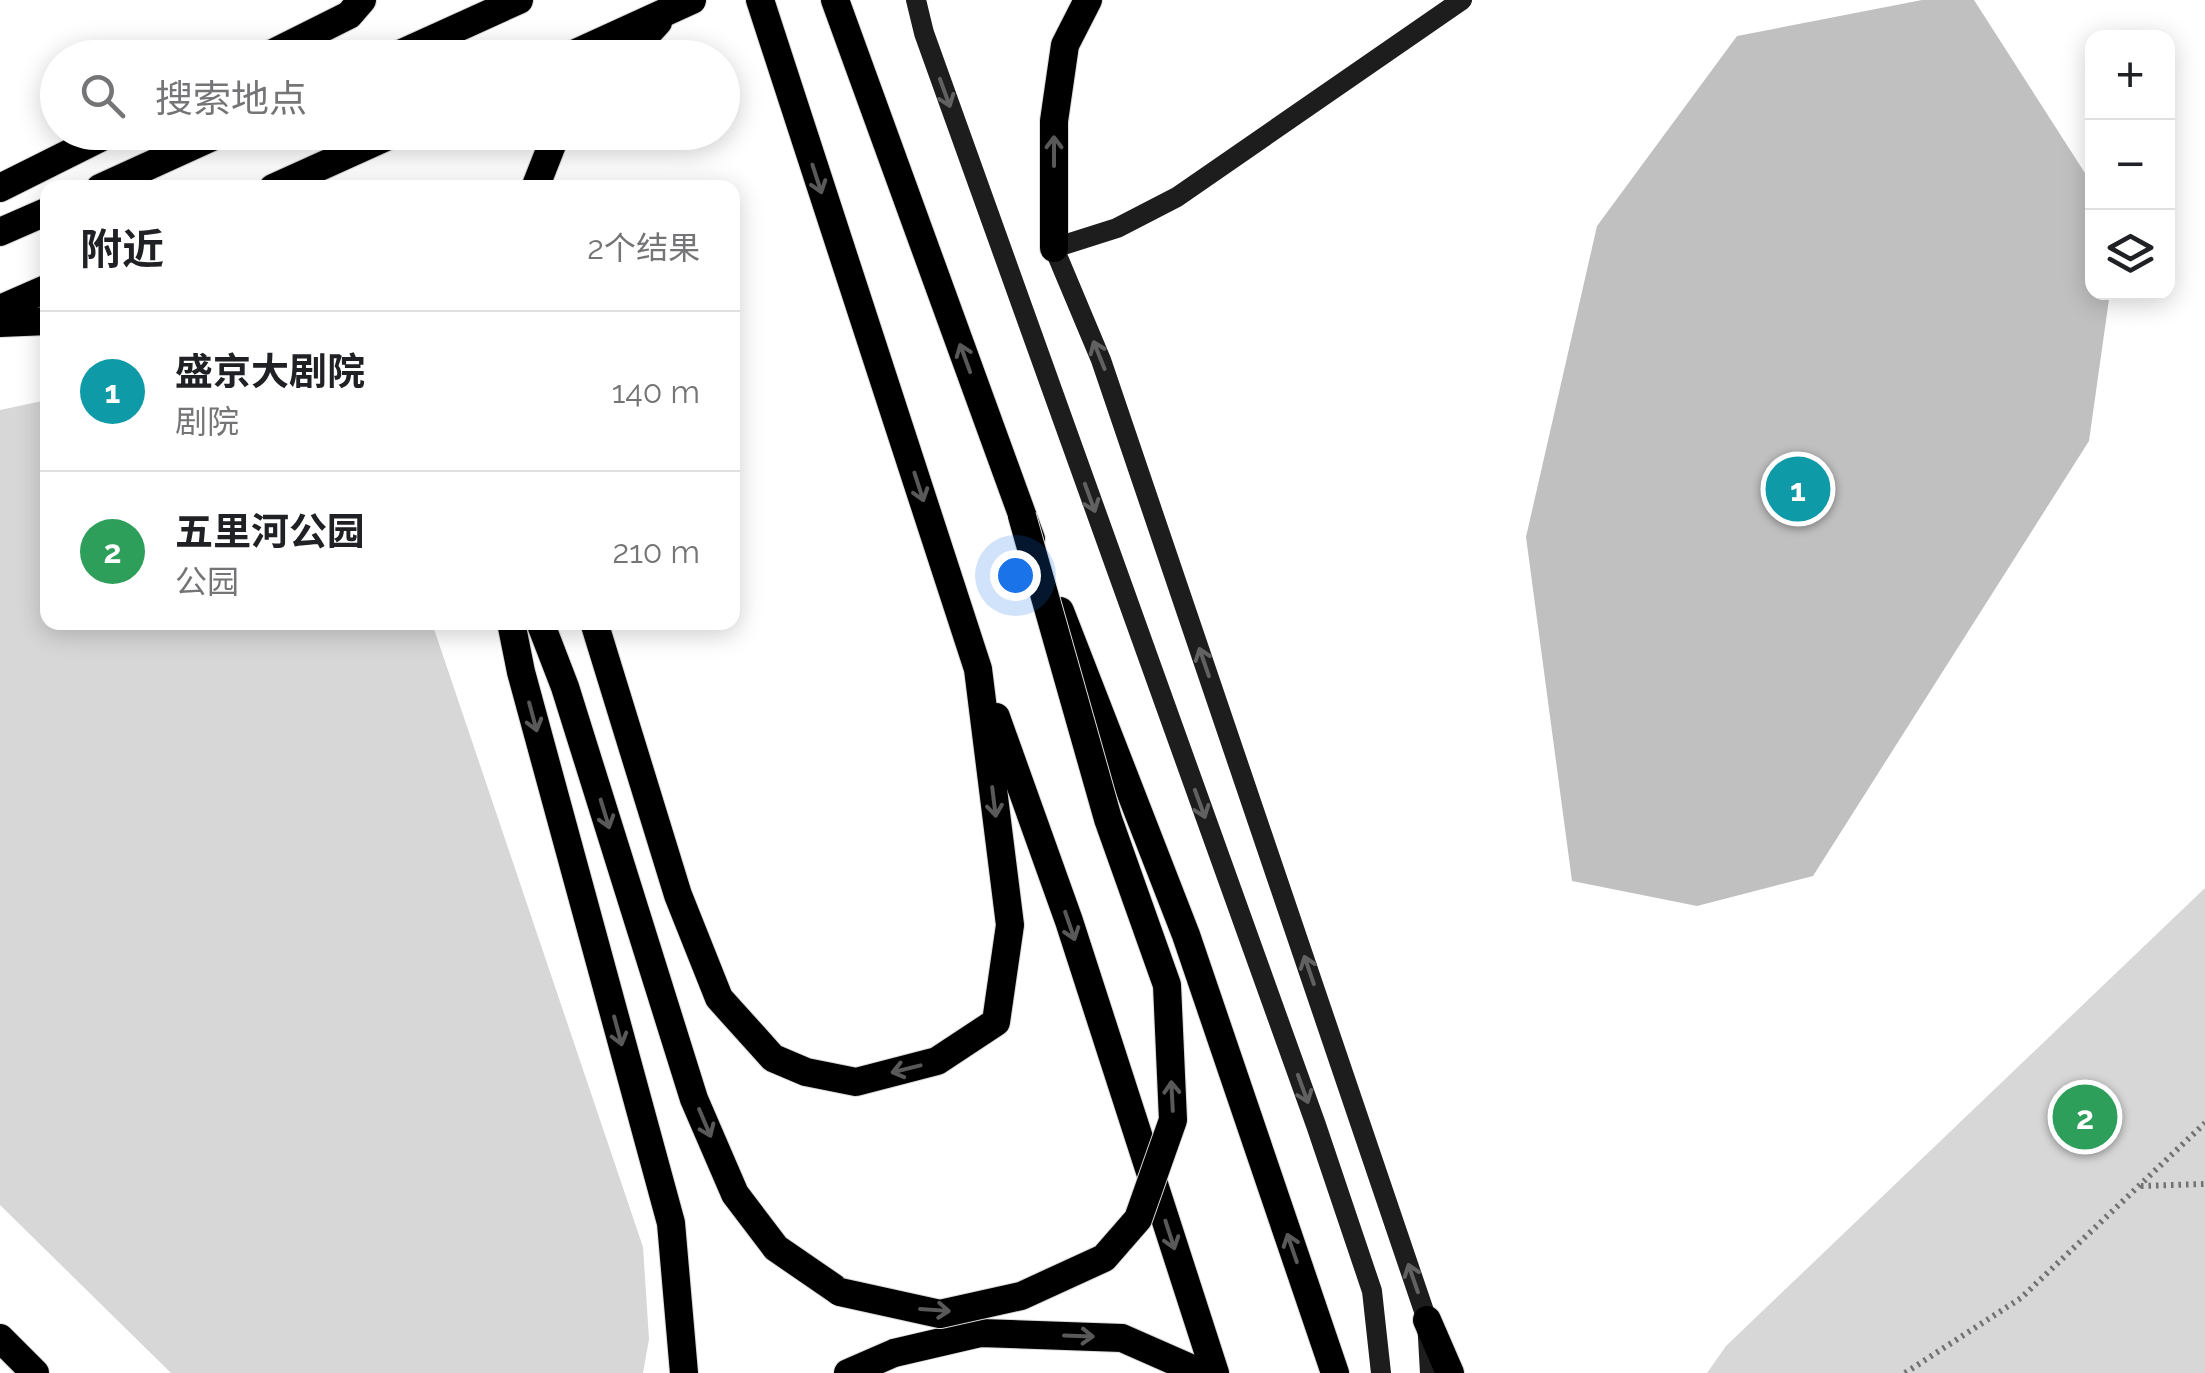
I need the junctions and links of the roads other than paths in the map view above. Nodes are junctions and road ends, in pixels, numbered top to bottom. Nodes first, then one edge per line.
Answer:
1 (379, 0) edge
2 (519, 0) edge
3 (692, 0) edge
4 (760, 0) edge
5 (835, 0) edge
6 (916, 0) edge
7 (1088, 0) edge
8 (1462, 0) edge
9 (356, 7) edge
10 (666, 13) junction
11 (296, 40) edge
12 (430, 40) edge
13 (605, 40) edge
14 (641, 40) edge
15 (76, 150) edge
16 (183, 150) edge
17 (357, 150) edge
18 (550, 150) edge
19 (118, 180) edge
20 (292, 180) edge
21 (537, 180) edge
22 (0, 188) edge
23 (40, 214) edge
24 (0, 232) edge
25 (1054, 248) junction
26 (40, 292) edge
27 (0, 309) edge
28 (40, 320) edge
29 (0, 323) edge
30 (1022, 516) junction
31 (512, 630) edge
32 (543, 630) edge
33 (596, 630) edge
34 (978, 669) junction
35 (1427, 1320) junction
36 (0, 1338) edge
37 (34, 1373) edge
38 (684, 1373) edge
39 (848, 1373) edge
40 (1192, 1373) edge
41 (1215, 1373) edge
42 (1335, 1373) edge
43 (1381, 1373) edge
44 (1430, 1373) edge
45 (1450, 1373) edge

1 - 9 highway
2 - 12 highway
3 - 10 highway
4 -> 34 highway
30 -> 5 highway
6 -> 43 main road
25 -> 7 highway
8 - 25 main road
9 - 11 highway
10 - 13 highway
10 - 14 highway
15 - 22 highway
16 - 19 highway
17 - 20 highway
18 - 21 highway
23 - 24 highway
35 -> 25 main road
26 - 27 highway
28 - 29 highway
32 -> 30 highway, bridge
42 -> 30 highway, bridge
31 -> 38 highway
34 -> 33 highway
34 -> 41 highway
35 - 44 main road
35 - 45 highway
36 - 37 highway
39 -> 40 highway

